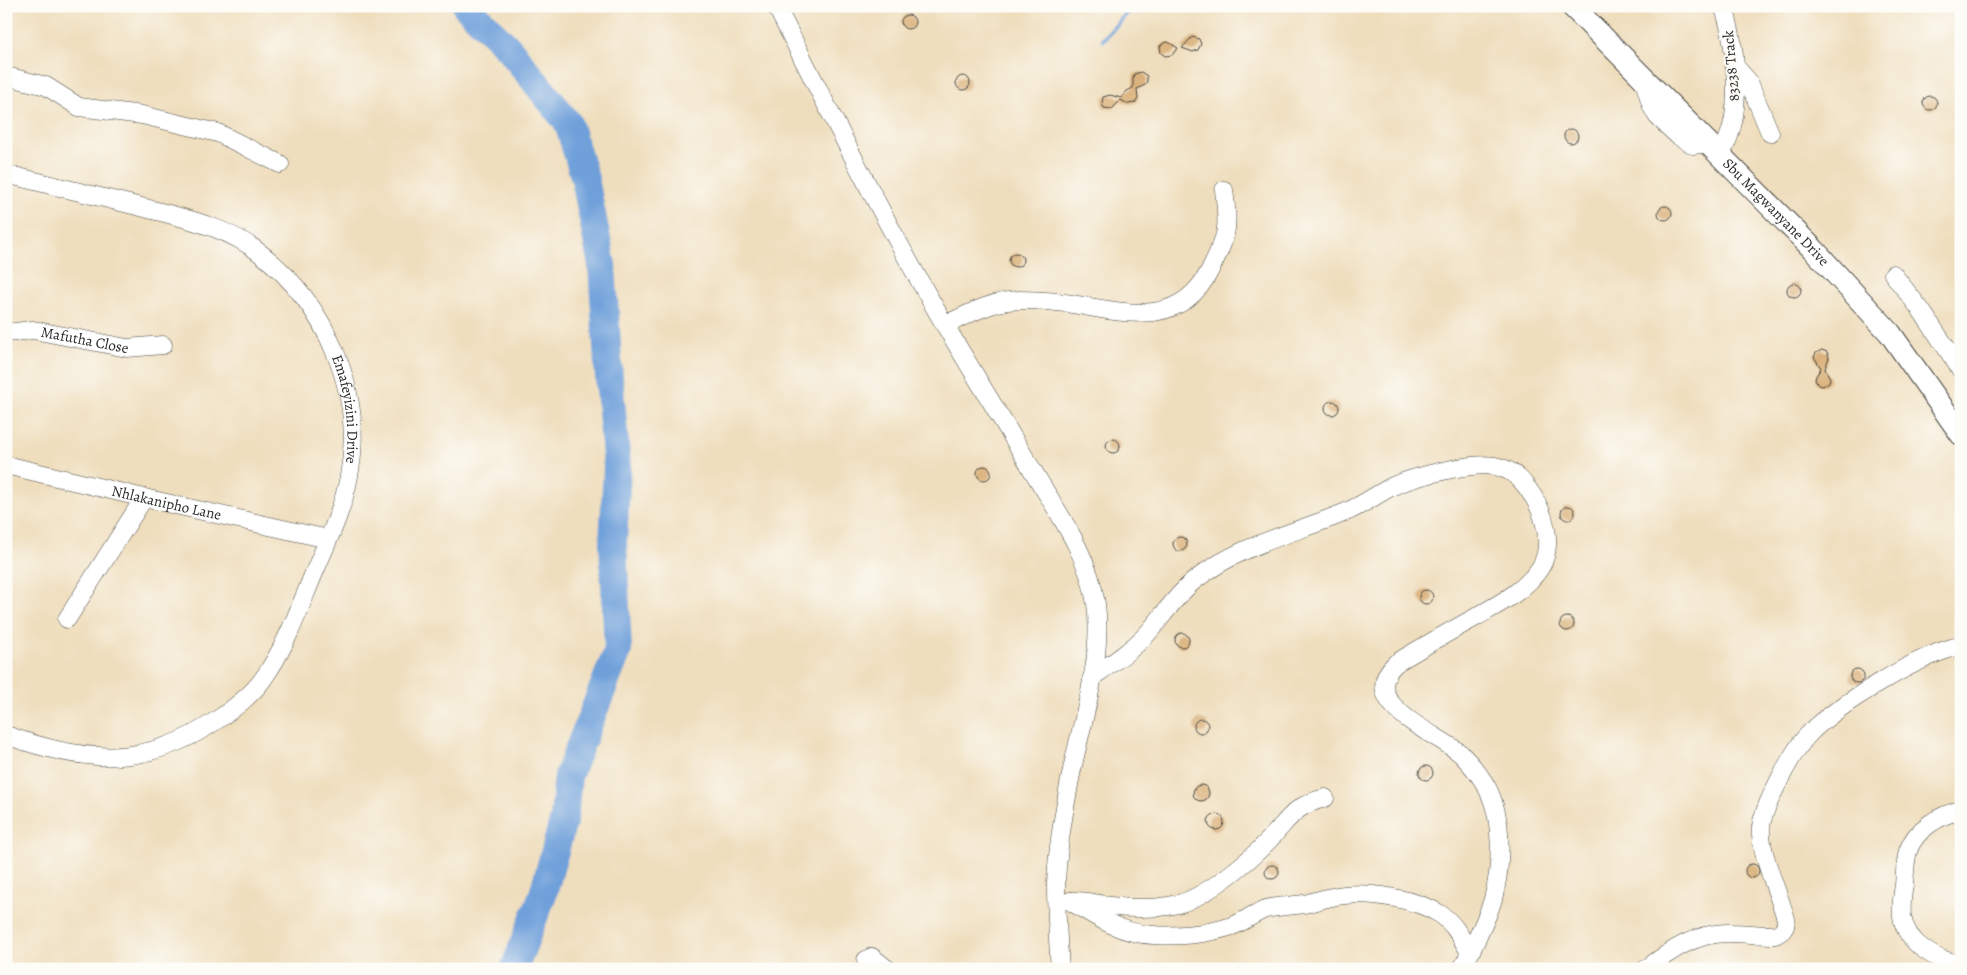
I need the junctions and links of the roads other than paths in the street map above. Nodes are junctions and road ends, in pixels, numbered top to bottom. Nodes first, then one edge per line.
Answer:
1 (776, 6) edge
2 (1572, 6) edge
3 (1722, 6) edge
4 (1734, 65) junction
5 (6, 76) edge
6 (1770, 133) dead end
7 (1715, 149) junction
8 (280, 164) dead end
9 (6, 174) edge
10 (1224, 190) dead end
11 (1894, 274) dead end
12 (945, 325) junction
13 (6, 333) edge
14 (163, 345) dead end
15 (1961, 370) edge
16 (1961, 434) edge
17 (6, 465) edge
18 (144, 498) junction
19 (328, 539) junction
20 (67, 618) dead end
21 (1961, 646) edge
22 (1092, 677) junction
23 (6, 735) edge
24 (1325, 798) dead end
25 (1961, 810) edge
26 (1063, 901) junction
27 (1470, 953) junction
28 (866, 960) dead end
29 (1961, 964) edge
30 (887, 969) edge
31 (1060, 969) edge
32 (1462, 969) edge
33 (1646, 969) edge

1 - 12 street
2 - 7 main road, Sbu Magwanyane Drive
3 - 4 street, 83238 Track
4 - 6 street
4 - 7 street, 83238 Track
5 - 8 street
7 - 16 main road, Sbu Magwanyane Drive
9 - 19 street, Emafeyizini Drive
10 - 12 street
11 - 15 street
12 - 22 street
13 - 14 street, Mafutha Close
17 - 18 street, Nhlakanipho Lane
18 - 19 street, Nhlakanipho Lane
18 - 20 street
19 - 23 street, Emafeyizini Drive
21 - 33 street
22 - 26 street
22 - 27 street
24 - 26 street
25 - 29 street
26 - 27 street
26 - 31 street
27 - 32 street
28 - 30 street

